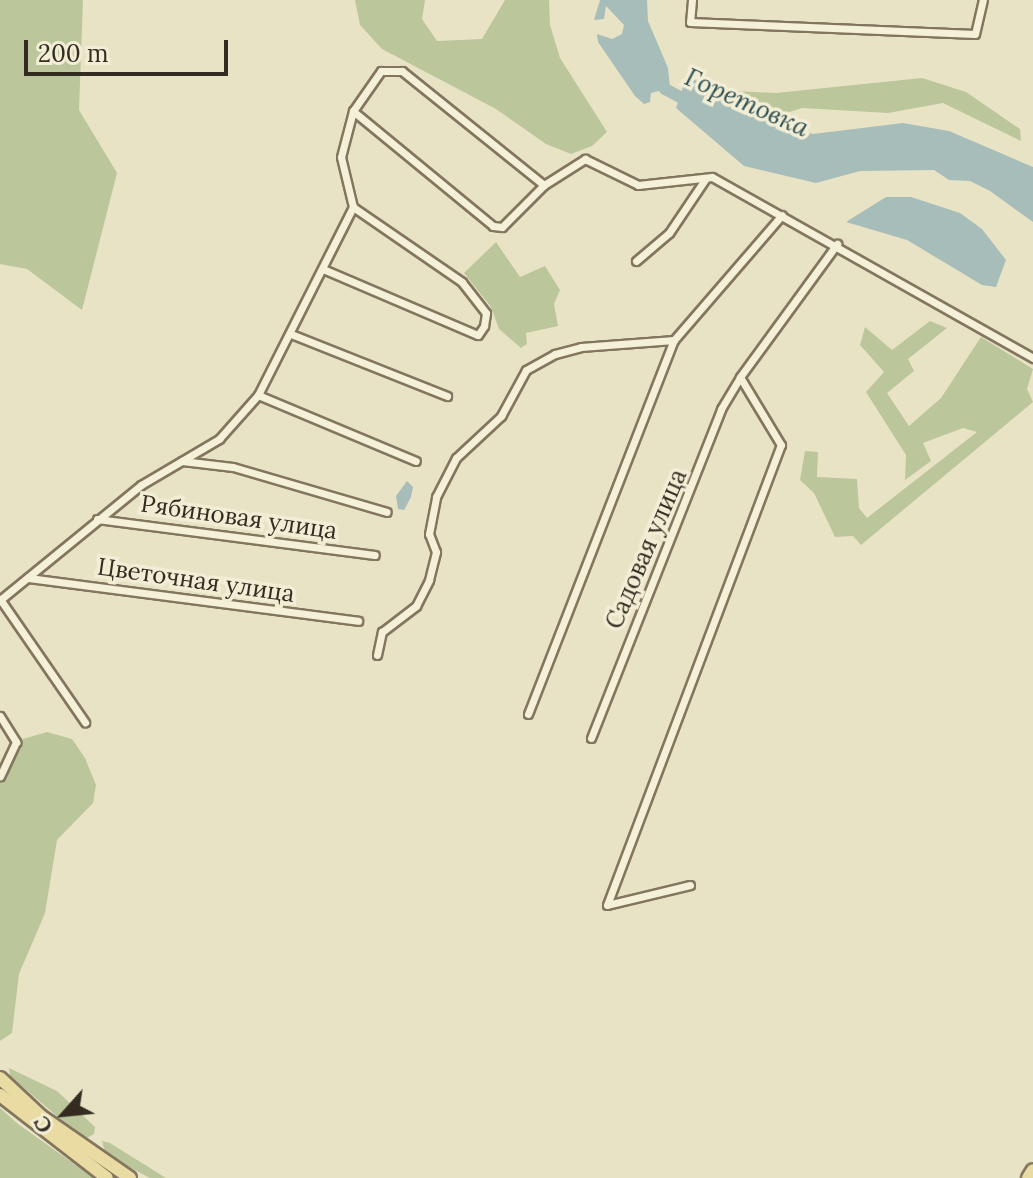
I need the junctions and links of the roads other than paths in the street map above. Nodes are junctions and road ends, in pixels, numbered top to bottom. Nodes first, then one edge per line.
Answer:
1 (692, 0) edge
2 (983, 0) edge
3 (353, 111) junction
4 (706, 178) junction
5 (544, 185) junction
6 (353, 207) junction
7 (782, 215) junction
8 (837, 244) junction
9 (636, 261) dead end
10 (323, 269) junction
11 (291, 334) junction
12 (674, 340) junction
13 (1033, 358) edge
14 (740, 377) junction
15 (258, 395) junction
16 (447, 396) dead end
17 (182, 461) junction
18 (416, 461) dead end
19 (387, 512) dead end
20 (97, 519) junction
21 (375, 555) dead end
22 (28, 578) junction
23 (0, 600) edge
24 (358, 621) dead end
25 (377, 655) dead end
26 (528, 714) dead end
27 (0, 716) edge
28 (85, 722) dead end
29 (591, 738) dead end
30 (0, 777) edge
31 (690, 885) dead end
32 (0, 1078) edge
33 (0, 1095) edge
34 (1033, 1170) edge
35 (107, 1178) edge
36 (130, 1178) edge
37 (1028, 1178) edge

1 - 2 street
3 - 5 street
3 - 5 street
3 - 6 street
4 - 5 street
4 - 7 street
4 - 9 street
6 - 10 street
6 - 10 street
7 - 8 street
7 - 12 street
8 - 13 street
8 - 14 street, Садовая улица
10 - 11 street
11 - 15 street
11 - 16 street
12 - 25 street
12 - 26 street
14 - 29 street, Садовая улица
14 - 31 street
15 - 17 street
15 - 18 street
17 - 19 street
17 - 20 street
20 - 21 street, Рябиновая улица
20 - 22 street
22 - 23 street
22 - 24 street, Цветочная улица
23 - 28 street
27 - 30 street
32 - 36 main road
33 - 35 main road
34 - 37 main road

